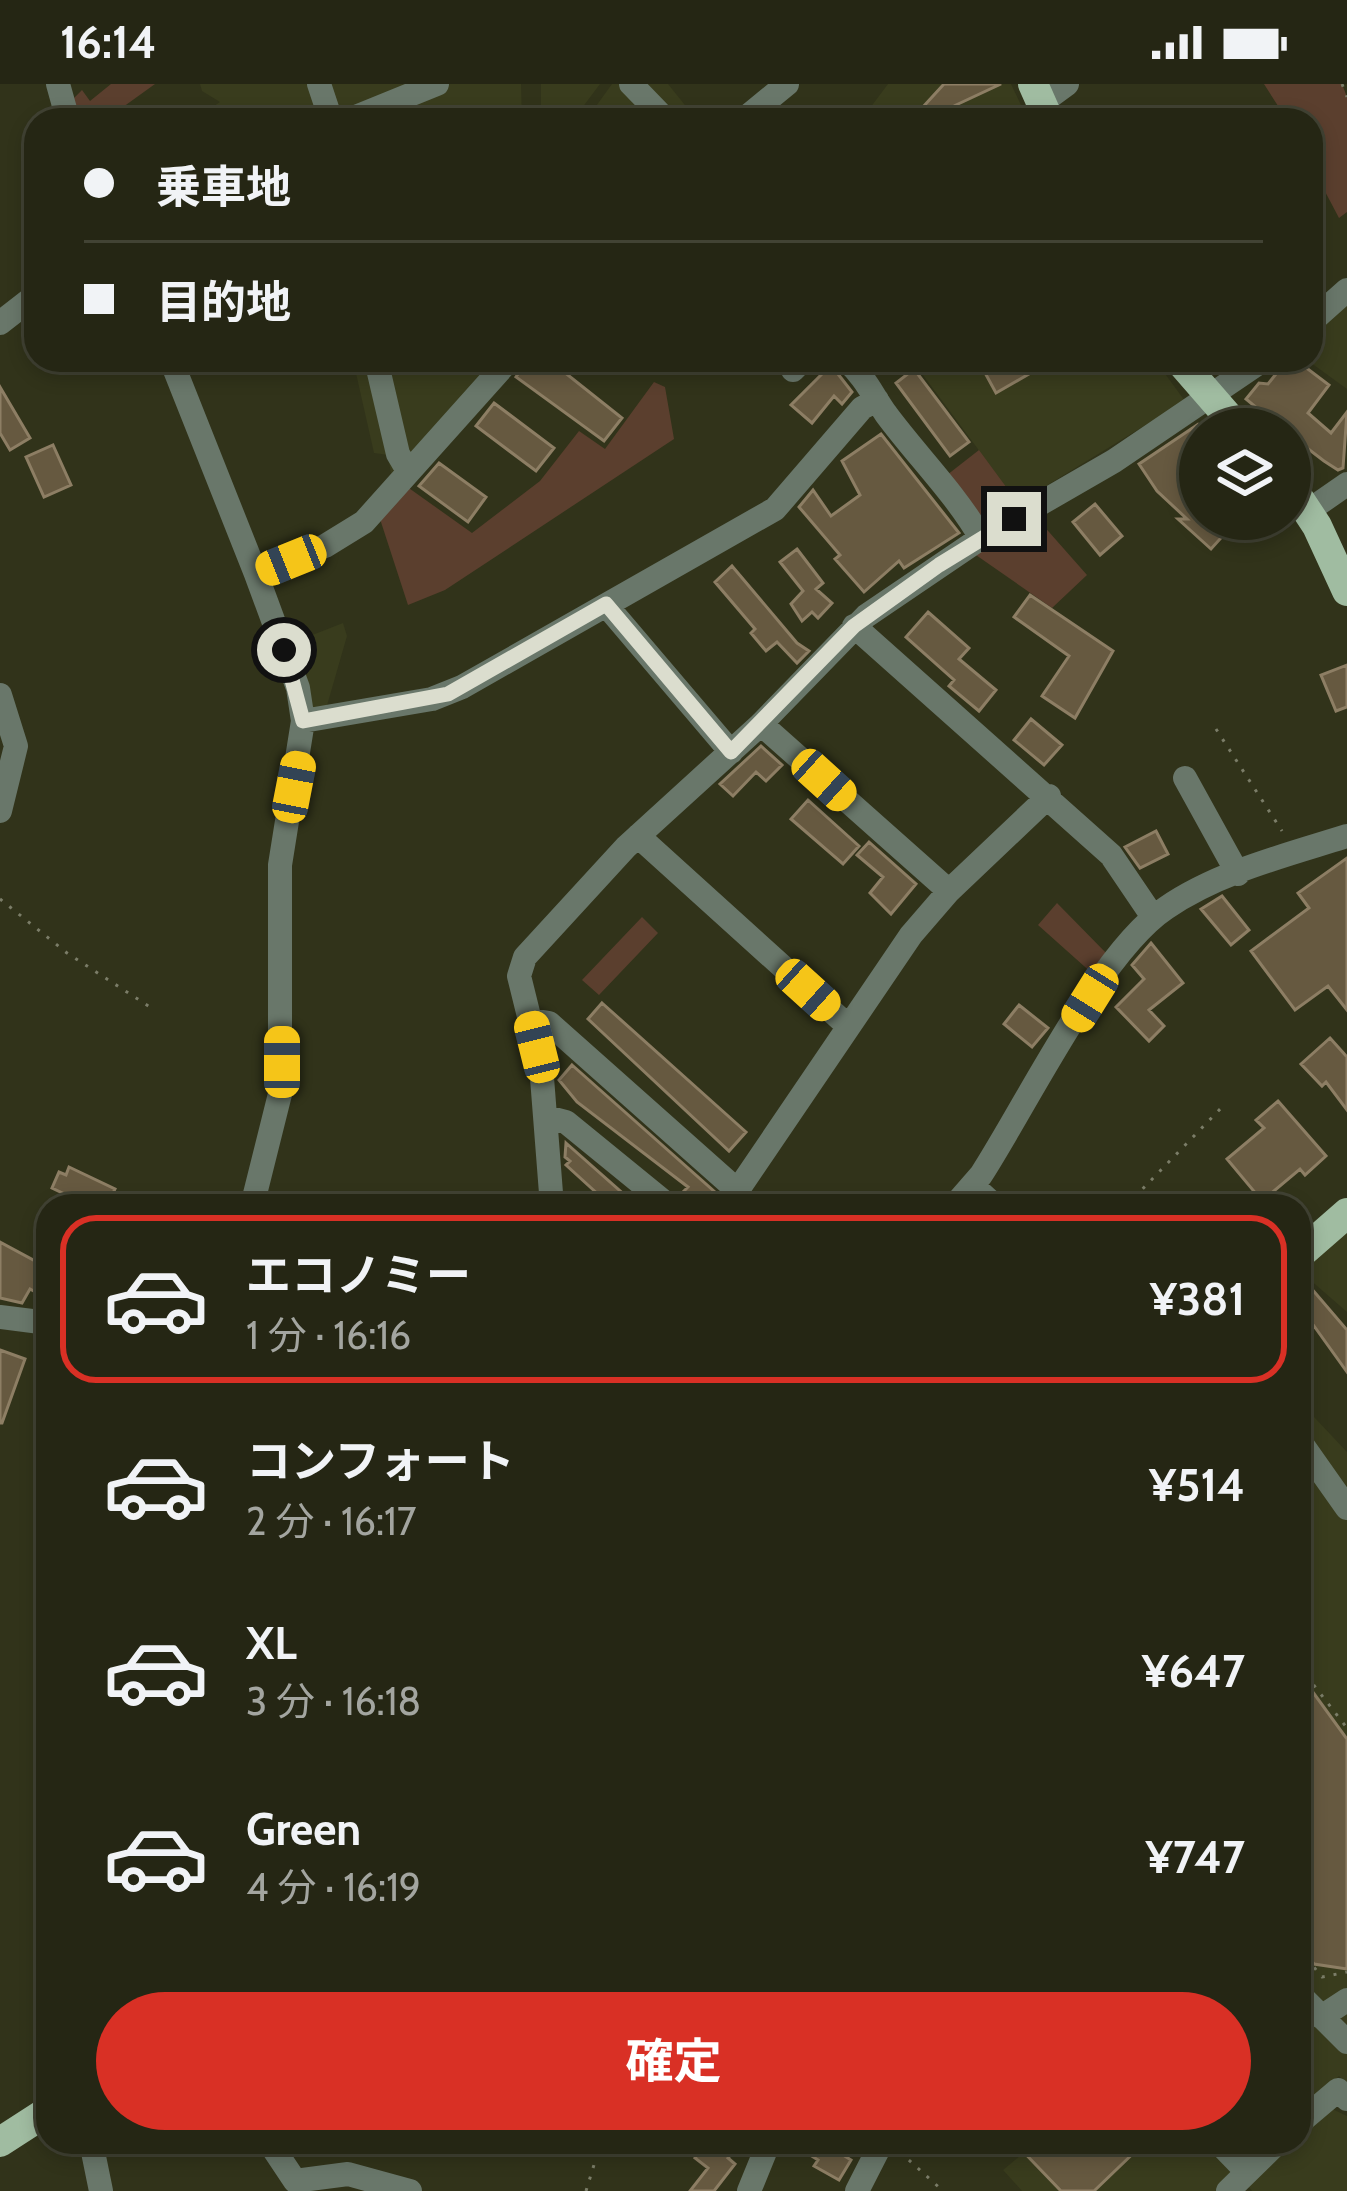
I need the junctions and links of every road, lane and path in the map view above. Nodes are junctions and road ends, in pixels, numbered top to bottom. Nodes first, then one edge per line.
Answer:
1 (437, 84) edge
2 (631, 84) edge
3 (787, 84) edge
4 (1067, 84) edge
5 (1342, 84) edge
6 (1347, 97) edge
7 (1041, 102) edge
8 (378, 108) edge
9 (654, 108) edge
10 (758, 108) edge
11 (1347, 290) edge
12 (24, 304) edge
13 (1323, 311) edge
14 (0, 323) edge
15 (176, 372) edge
16 (379, 372) edge
17 (499, 372) edge
18 (860, 372) edge
19 (1189, 372) edge
20 (1246, 372) edge
21 (1210, 398) junction
22 (877, 400) junction
23 (1219, 408) edge
24 (408, 471) junction
25 (1347, 484) edge
26 (1311, 494) edge
27 (1311, 521) edge
28 (981, 538) junction
29 (256, 574) junction
30 (1347, 591) edge
31 (606, 604) junction
32 (854, 626) junction
33 (0, 695) edge
34 (303, 721) junction
35 (760, 724) junction
36 (1216, 729) dead end
37 (731, 752) junction
38 (1185, 778) dead end
39 (1049, 796) junction
40 (0, 811) edge
41 (1283, 832) dead end
42 (638, 836) junction
43 (1347, 836) edge
44 (1238, 874) junction
45 (949, 891) junction
46 (0, 899) edge
47 (1153, 917) junction
48 (153, 1009) dead end
49 (531, 1020) junction
50 (848, 1026) junction
51 (1226, 1103) dead end
52 (547, 1117) junction
53 (973, 1186) junction
54 (255, 1194) edge
55 (551, 1194) edge
56 (654, 1194) edge
57 (728, 1194) edge
58 (735, 1194) edge
59 (965, 1194) edge
60 (982, 1194) edge
61 (1138, 1194) edge
62 (1347, 1213) edge
63 (1311, 1244) edge
64 (0, 1317) edge
65 (36, 1322) edge
66 (1311, 1453) edge
67 (1347, 1508) edge
68 (1311, 1682) edge
69 (1347, 1728) edge
70 (1311, 1964) edge
71 (1347, 1972) edge
72 (1347, 2000) edge
73 (1311, 2006) edge
74 (1322, 2017) junction
75 (1347, 2042) edge
76 (1347, 2099) edge
77 (1311, 2113) edge
78 (36, 2119) edge
79 (0, 2142) edge
80 (93, 2154) edge
81 (277, 2154) edge
82 (597, 2154) edge
83 (764, 2154) edge
84 (880, 2154) edge
85 (900, 2154) edge
86 (1230, 2154) edge
87 (1265, 2154) edge
88 (1246, 2171) junction
89 (100, 2191) edge
90 (410, 2191) edge
91 (586, 2191) edge
92 (749, 2191) edge
93 (857, 2191) edge
94 (943, 2191) edge
95 (1228, 2191) edge

1 - 8 street
2 - 9 street
3 - 10 street
4 - 7 street
5 - 6 path
11 - 13 street
12 - 14 street
15 - 29 street
16 - 24 street
17 - 24 street
18 - 22 street
19 - 21 main road
20 - 21 street
21 - 23 main road
21 - 28 street
22 - 28 street
22 - 31 street
24 - 29 street
25 - 26 street
27 - 30 main road
28 - 32 street
29 - 34 street
31 - 34 street
31 - 37 street
32 - 35 street
32 - 39 street
33 - 40 street
34 - 54 street
35 - 37 street
35 - 45 street
36 - 41 path
37 - 42 street
38 - 44 street
39 - 45 street
39 - 47 street
42 - 49 street
42 - 50 street
43 - 44 street
44 - 47 street
45 - 50 street
46 - 48 path
47 - 53 street
49 - 52 street
49 - 57 street
50 - 58 street
51 - 61 path
52 - 55 street
52 - 56 street
53 - 59 street
53 - 60 street
62 - 63 main road
64 - 65 street
66 - 67 street
68 - 69 path
70 - 71 path
72 - 74 street
73 - 74 street
74 - 75 street
76 - 77 street
78 - 79 main road
80 - 89 street
81 - 90 street
82 - 91 path
83 - 92 street
84 - 93 street
85 - 94 path
86 - 88 street
87 - 88 street
88 - 95 street

